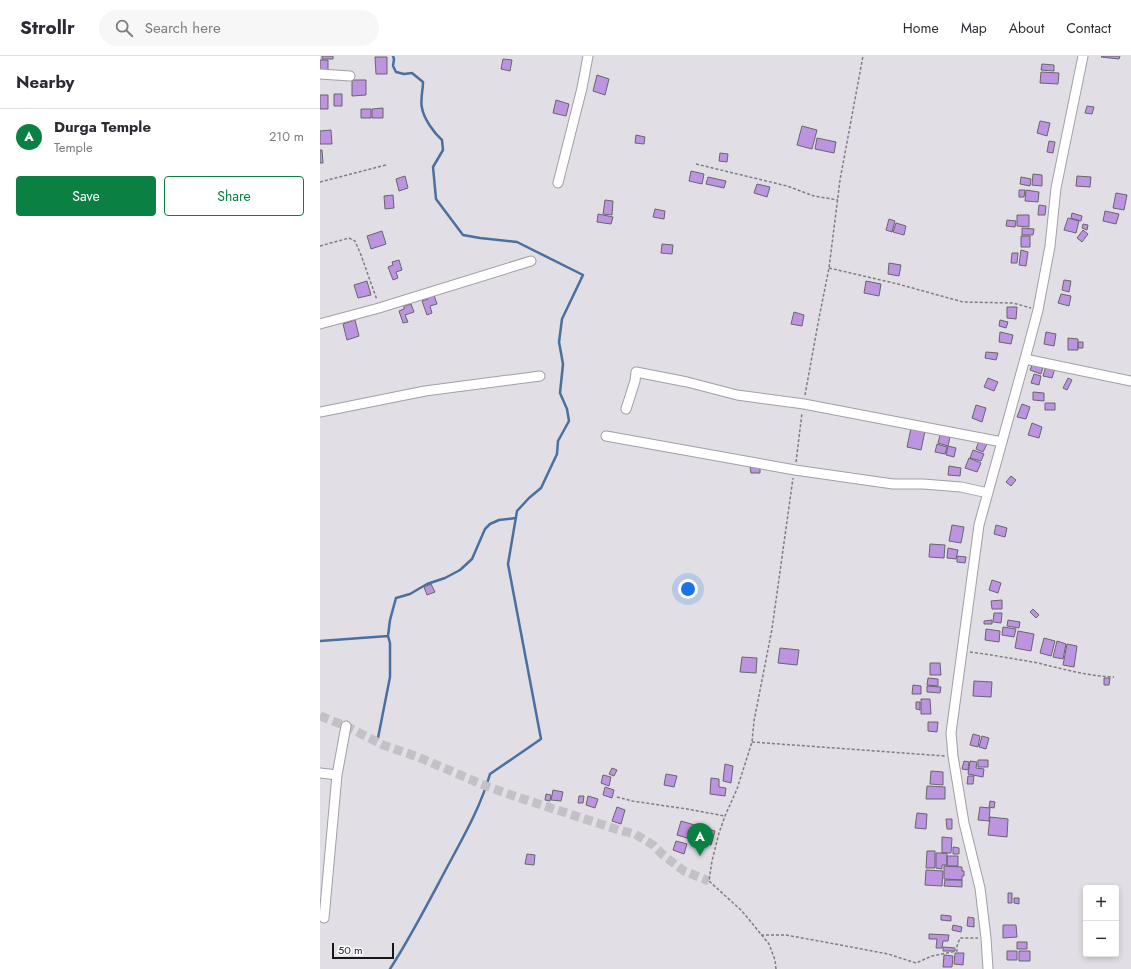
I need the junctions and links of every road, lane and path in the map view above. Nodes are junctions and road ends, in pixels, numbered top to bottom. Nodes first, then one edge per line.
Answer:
1 (588, 56) edge
2 (863, 56) edge
3 (1083, 56) edge
4 (320, 74) edge
5 (350, 76) dead end
6 (696, 164) dead end
7 (386, 165) dead end
8 (320, 182) edge
9 (558, 183) dead end
10 (838, 200) junction
11 (320, 246) edge
12 (531, 261) dead end
13 (829, 268) junction
14 (379, 308) junction
15 (1038, 310) junction
16 (320, 324) edge
17 (1025, 359) junction
18 (540, 376) dead end
19 (1131, 381) edge
20 (804, 404) junction
21 (626, 409) dead end
22 (320, 412) edge
23 (606, 436) dead end
24 (1002, 442) junction
25 (794, 470) junction
26 (988, 493) junction
27 (962, 651) junction
28 (1114, 677) dead end
29 (346, 726) dead end
30 (752, 742) junction
31 (953, 756) junction
32 (320, 773) edge
33 (337, 775) junction
34 (617, 797) dead end
35 (725, 816) junction
36 (324, 918) dead end
37 (761, 935) junction
38 (986, 938) junction
39 (776, 969) edge
40 (988, 969) edge

1 - 9 street
2 - 10 path
3 - 15 street
4 - 5 street
6 - 10 path
7 - 8 path
10 - 13 path
11 - 14 path
12 - 14 street
13 - 15 path
13 - 20 path
14 - 16 street
15 - 17 street
17 - 19 street
17 - 24 street
18 - 22 street
20 - 21 street
20 - 24 street
20 - 25 path
23 - 25 street
24 - 26 street
25 - 26 street
25 - 30 path
26 - 27 street
27 - 28 path
27 - 31 street
29 - 33 street
30 - 31 path
30 - 35 path
31 - 38 street
32 - 33 street
33 - 36 street
34 - 35 path
35 - 37 path
37 - 38 path
37 - 39 path
38 - 40 street

